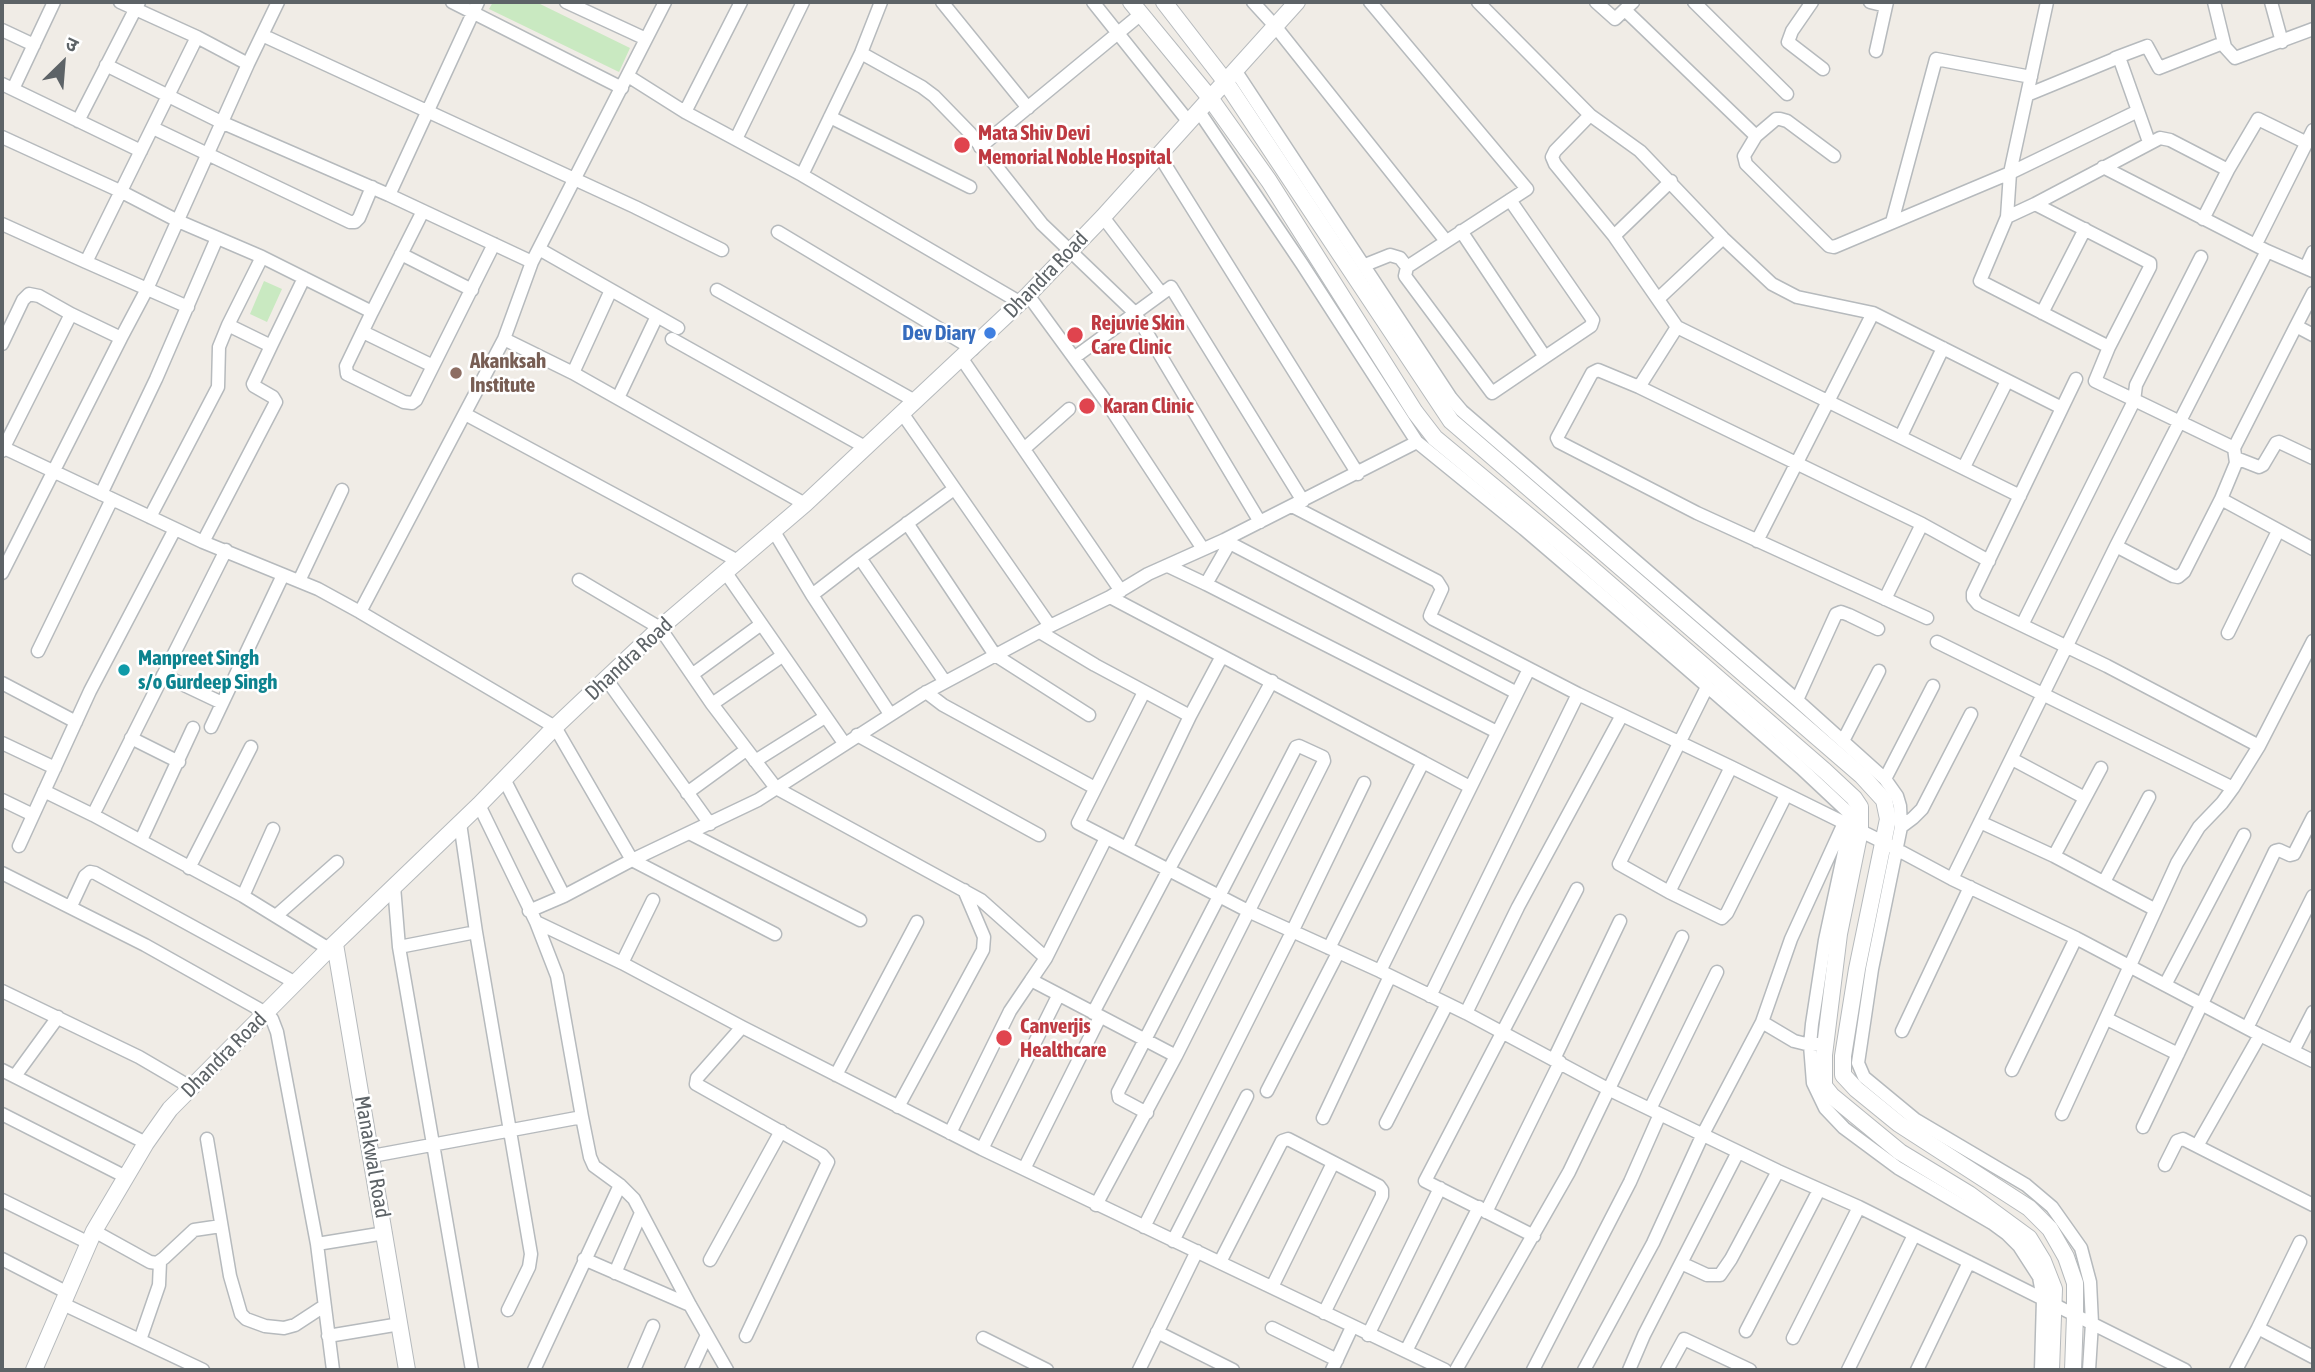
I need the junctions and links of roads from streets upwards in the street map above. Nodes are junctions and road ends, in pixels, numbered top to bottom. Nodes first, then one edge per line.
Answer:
1 (54, 2) edge
2 (120, 2) edge
3 (278, 2) edge
4 (452, 2) edge
5 (566, 2) edge
6 (665, 2) edge
7 (741, 2) edge
8 (803, 2) edge
9 (881, 2) edge
10 (942, 2) edge
11 (1093, 2) edge
12 (1164, 2) edge
13 (1253, 2) edge
14 (1297, 2) edge
15 (1370, 2) edge
16 (1478, 2) edge
17 (1596, 2) edge
18 (1694, 2) edge
19 (1812, 2) edge
20 (1870, 2) edge
21 (2047, 2) edge
22 (2214, 2) edge
23 (2271, 2) edge
24 (1887, 4) edge
25 (137, 5) edge
26 (1629, 6) edge
27 (475, 7) edge
28 (1136, 8) edge
29 (1275, 26) junction
30 (2313, 29) edge
31 (2, 30) edge
32 (1118, 34) junction
33 (262, 35) junction
34 (197, 37) junction
35 (646, 39) junction
36 (2282, 42) junction
37 (2224, 43) junction
38 (34, 45) junction
39 (1876, 51) dead end
40 (860, 53) junction
41 (2115, 58) junction
42 (248, 64) junction
43 (106, 65) junction
44 (1823, 69) dead end
45 (1230, 76) junction
46 (2031, 77) junction
47 (625, 82) junction
48 (7, 87) edge
49 (1787, 94) dead end
50 (2027, 95) junction
51 (168, 96) junction
52 (1210, 98) junction
53 (1028, 108) junction
54 (2138, 111) junction
55 (685, 112) junction
56 (427, 113) junction
57 (1590, 115) junction
58 (1193, 116) junction
59 (830, 117) junction
60 (78, 121) junction
61 (221, 122) junction
62 (153, 128) junction
63 (2313, 130) edge
64 (1756, 136) junction
65 (2, 137) edge
66 (736, 139) junction
67 (2149, 142) junction
68 (2307, 142) junction
69 (981, 147) junction
70 (141, 151) junction
71 (208, 153) junction
72 (1159, 155) junction
73 (1834, 156) dead end
74 (2103, 167) junction
75 (2228, 170) junction
76 (2010, 173) junction
77 (803, 175) junction
78 (575, 180) junction
79 (1671, 181) junction
80 (372, 187) junction
81 (970, 187) dead end
82 (120, 191) junction
83 (389, 195) junction
84 (1510, 200) junction
85 (2035, 204) junction
86 (423, 211) junction
87 (1103, 217) junction
88 (2007, 217) junction
89 (2203, 219) junction
90 (178, 221) junction
91 (1892, 222) junction
92 (2, 224) edge
93 (2085, 229) junction
94 (1461, 231) junction
95 (778, 232) dead end
96 (1614, 236) junction
97 (1723, 237) junction
98 (217, 238) junction
99 (1446, 241) junction
100 (494, 244) junction
101 (2261, 247) junction
102 (539, 249) junction
103 (722, 250) dead end
104 (1070, 252) junction
105 (2313, 252) edge
106 (401, 254) junction
107 (262, 257) junction
108 (2201, 257) dead end
109 (86, 262) junction
110 (532, 262) junction
111 (1365, 265) junction
112 (1407, 267) junction
113 (2309, 269) edge
114 (304, 278) junction
115 (147, 289) junction
116 (472, 290) junction
117 (611, 290) junction
118 (717, 290) dead end
119 (1161, 293) junction
120 (2313, 293) edge
121 (1024, 299) junction
122 (1658, 299) junction
123 (188, 307) junction
124 (372, 312) junction
125 (1135, 313) junction
126 (1873, 313) junction
127 (2042, 313) junction
128 (71, 314) junction
129 (657, 316) junction
130 (228, 326) junction
131 (2296, 326) junction
132 (1677, 327) junction
133 (363, 332) junction
134 (2313, 335) edge
135 (121, 338) junction
136 (504, 339) junction
137 (2, 344) edge
138 (271, 346) junction
139 (2109, 347) junction
140 (1942, 348) junction
141 (967, 354) junction
142 (1075, 357) junction
143 (1545, 357) junction
144 (433, 366) junction
145 (573, 373) junction
146 (2076, 379) dead end
147 (2007, 381) junction
148 (1639, 387) junction
149 (618, 398) junction
150 (915, 401) junction
151 (1829, 401) junction
152 (2134, 401) junction
153 (2062, 408) junction
154 (1069, 409) dead end
155 (465, 414) junction
156 (902, 414) junction
157 (2179, 422) junction
158 (1900, 436) junction
159 (1417, 442) junction
160 (865, 447) junction
161 (1025, 448) junction
162 (2, 449) edge
163 (2235, 454) junction
164 (2313, 458) edge
165 (1797, 463) junction
166 (1964, 467) junction
167 (54, 471) junction
168 (1358, 474) junction
169 (954, 489) junction
170 (342, 490) dead end
171 (107, 496) junction
172 (2021, 496) junction
173 (2221, 499) junction
174 (1297, 503) junction
175 (805, 504) junction
176 (150, 516) junction
177 (1260, 522) junction
178 (907, 523) junction
179 (1922, 524) junction
180 (175, 529) junction
181 (773, 530) junction
182 (2278, 531) junction
183 (1757, 541) junction
184 (203, 542) junction
185 (1227, 542) junction
186 (2116, 546) junction
187 (1203, 549) junction
188 (2313, 549) edge
189 (226, 550) junction
190 (860, 558) junction
191 (738, 561) junction
192 (1989, 561) junction
193 (1168, 566) junction
194 (2, 573) edge
195 (726, 573) junction
196 (283, 575) junction
197 (579, 580) dead end
198 (299, 581) junction
199 (1206, 584) junction
200 (1115, 594) junction
201 (811, 595) junction
202 (1885, 599) junction
203 (360, 612) junction
204 (1927, 618) dead end
205 (760, 625) junction
206 (2022, 625) junction
207 (660, 628) junction
208 (1045, 629) junction
209 (1878, 629) dead end
210 (2228, 633) dead end
211 (2313, 641) edge
212 (1937, 642) dead end
213 (2067, 647) junction
214 (38, 651) dead end
215 (995, 655) junction
216 (782, 656) junction
217 (1222, 656) junction
218 (1529, 670) junction
219 (1879, 671) dead end
220 (693, 674) junction
221 (163, 675) junction
222 (607, 680) junction
223 (1272, 681) junction
224 (945, 682) junction
225 (2, 683) edge
226 (1933, 686) dead end
227 (1707, 687) junction
228 (926, 692) junction
229 (1143, 692) junction
230 (1517, 693) junction
231 (1578, 694) junction
232 (2043, 695) junction
233 (1797, 700) junction
234 (222, 703) junction
235 (712, 704) junction
236 (890, 714) junction
237 (1971, 714) dead end
238 (1089, 715) dead end
239 (1622, 715) junction
240 (1190, 716) junction
241 (825, 717) junction
242 (76, 722) junction
243 (211, 727) dead end
244 (555, 727) junction
245 (194, 728) dead end
246 (1497, 732) junction
247 (857, 735) junction
248 (131, 738) junction
249 (1843, 741) junction
250 (1679, 742) junction
251 (2, 743) edge
252 (844, 743) junction
253 (2259, 746) junction
254 (251, 747) dead end
255 (746, 750) junction
256 (2012, 759) junction
257 (755, 761) junction
258 (179, 762) junction
259 (1423, 762) junction
260 (1731, 767) junction
261 (55, 768) junction
262 (2101, 768) dead end
263 (504, 779) junction
264 (1885, 779) junction
265 (1364, 783) dead end
266 (1470, 787) junction
267 (776, 788) junction
268 (1095, 788) junction
269 (2233, 788) junction
270 (44, 791) junction
271 (687, 793) junction
272 (1787, 795) junction
273 (2149, 797) dead end
274 (2085, 798) junction
275 (2, 800) edge
276 (479, 805) junction
277 (33, 815) junction
278 (93, 815) junction
279 (2313, 817) edge
280 (1980, 822) junction
281 (460, 823) junction
282 (710, 824) junction
283 (1851, 827) junction
284 (1901, 827) junction
285 (273, 829) dead end
286 (691, 834) junction
287 (1039, 835) dead end
288 (2244, 835) dead end
289 (1106, 838) junction
290 (141, 840) junction
291 (1890, 845) junction
292 (19, 846) dead end
293 (1127, 847) junction
294 (2054, 856) junction
295 (632, 860) junction
296 (337, 862) dead end
297 (189, 868) junction
298 (1169, 869) junction
299 (2, 873) edge
300 (1952, 879) junction
301 (2104, 882) junction
302 (394, 886) junction
303 (1970, 887) junction
304 (1577, 889) dead end
305 (964, 890) junction
306 (1669, 892) junction
307 (243, 896) junction
308 (564, 896) junction
309 (1218, 896) junction
310 (2313, 896) edge
311 (653, 900) dead end
312 (71, 906) junction
313 (2154, 909) junction
314 (1250, 912) junction
315 (277, 915) junction
316 (533, 916) junction
317 (860, 920) dead end
318 (1620, 921) dead end
319 (917, 922) dead end
320 (476, 932) junction
321 (1292, 932) junction
322 (775, 934) dead end
323 (1682, 937) dead end
324 (2076, 938) junction
325 (332, 946) junction
326 (399, 947) junction
327 (1334, 951) junction
328 (1046, 958) junction
329 (622, 963) junction
330 (2130, 967) junction
331 (1717, 972) dead end
332 (1385, 974) junction
333 (1031, 980) junction
334 (296, 983) junction
335 (2165, 985) junction
336 (2, 991) edge
337 (1058, 996) junction
338 (1430, 996) junction
339 (1447, 1004) junction
340 (2202, 1005) junction
341 (2313, 1012) edge
342 (266, 1013) junction
343 (1466, 1013) junction
344 (1097, 1015) junction
345 (58, 1017) junction
346 (2107, 1019) junction
347 (1762, 1022) junction
348 (742, 1027) junction
349 (2247, 1028) junction
350 (1902, 1031) dead end
351 (1502, 1033) junction
352 (2260, 1035) junction
353 (1144, 1041) junction
354 (1818, 1044) junction
355 (2293, 1051) junction
356 (2178, 1054) junction
357 (1176, 1056) junction
358 (1557, 1060) junction
359 (2313, 1060) edge
360 (2, 1070) edge
361 (2012, 1070) dead end
362 (836, 1075) junction
363 (15, 1076) junction
364 (191, 1087) junction
365 (1608, 1089) junction
366 (1267, 1091) dead end
367 (1247, 1096) dead end
368 (898, 1107) junction
369 (1655, 1112) junction
370 (1147, 1113) junction
371 (2, 1114) edge
372 (2062, 1114) dead end
373 (582, 1117) junction
374 (1323, 1118) dead end
375 (1386, 1123) dead end
376 (2143, 1127) dead end
377 (511, 1131) junction
378 (781, 1131) junction
379 (950, 1133) junction
380 (1703, 1134) junction
381 (207, 1139) dead end
382 (146, 1143) junction
383 (432, 1145) junction
384 (2197, 1146) junction
385 (982, 1149) junction
386 (1738, 1152) junction
387 (372, 1156) junction
388 (1333, 1163) junction
389 (2165, 1165) dead end
390 (1024, 1169) junction
391 (1778, 1171) junction
392 (126, 1177) junction
393 (620, 1185) junction
394 (1440, 1188) junction
395 (1819, 1190) junction
396 (4, 1202) edge
397 (1096, 1205) junction
398 (2313, 1205) edge
399 (1859, 1207) junction
400 (1483, 1209) junction
401 (642, 1213) junction
402 (2, 1216) edge
403 (221, 1226) junction
404 (1144, 1227) junction
405 (385, 1233) junction
406 (1914, 1235) junction
407 (1534, 1236) junction
408 (91, 1237) junction
409 (1173, 1241) junction
410 (2300, 1241) dead end
411 (317, 1244) junction
412 (1197, 1251) junction
413 (2, 1259) edge
414 (584, 1259) junction
415 (710, 1260) dead end
416 (160, 1262) junction
417 (1220, 1262) junction
418 (1969, 1262) junction
419 (1681, 1263) junction
420 (615, 1273) junction
421 (1272, 1287) junction
422 (66, 1298) junction
423 (2048, 1301) junction
424 (690, 1305) junction
425 (324, 1306) junction
426 (508, 1310) dead end
427 (1324, 1313) junction
428 (2076, 1315) junction
429 (2092, 1323) junction
430 (400, 1324) junction
431 (653, 1326) dead end
432 (1352, 1327) junction
433 (1272, 1328) dead end
434 (2258, 1328) junction
435 (1746, 1331) dead end
436 (1157, 1332) junction
437 (707, 1335) junction
438 (1368, 1335) junction
439 (328, 1336) junction
440 (746, 1336) dead end
441 (983, 1338) dead end
442 (1793, 1338) dead end
443 (140, 1340) junction
444 (1406, 1351) junction
445 (2313, 1357) edge
446 (1336, 1367) edge
447 (34, 1370) edge
448 (203, 1370) edge
449 (333, 1370) edge
450 (407, 1370) edge
451 (472, 1370) edge
452 (534, 1370) edge
453 (634, 1370) edge
454 (691, 1370) edge
455 (727, 1370) edge
456 (1047, 1370) edge
457 (1139, 1370) edge
458 (1233, 1370) edge
459 (1445, 1370) edge
460 (1456, 1370) edge
461 (1533, 1370) edge
462 (1584, 1370) edge
463 (1629, 1370) edge
464 (1667, 1370) edge
465 (1750, 1370) edge
466 (1848, 1370) edge
467 (1917, 1370) edge
468 (2041, 1370) edge
469 (2052, 1370) edge
470 (2073, 1370) edge
471 (2089, 1370) edge
472 (2185, 1370) edge
473 (2236, 1370) edge

1 - 38 street
2 - 25 street
3 - 33 street
4 - 27 street
5 - 35 street
6 - 35 street
7 - 55 street
8 - 66 street
9 - 40 street
10 - 53 street
11 - 32 street
12 - 45 street
13 - 29 street
14 - 29 street, Dhandra Road
15 - 84 street
16 - 57 street
17 - 26 street
18 - 49 street
19 - 44 street
20 - 24 street
21 - 46 street
22 - 37 street
23 - 36 street
24 - 39 street
25 - 34 street
25 - 43 street
26 - 64 street
27 - 47 street
27 - 56 street
28 - 32 street
28 - 52 street
29 - 45 street, Dhandra Road
29 - 99 street
30 - 36 street
31 - 38 street
32 - 53 street
32 - 58 street
33 - 42 street
33 - 56 street
34 - 42 street
34 - 51 street
35 - 47 street
36 - 37 street
37 - 41 street
38 - 48 street
40 - 59 street
40 - 69 street
41 - 50 street
41 - 54 street
42 - 61 street
43 - 51 street
43 - 60 street
45 - 52 street, Dhandra Road
45 - 111 street
45 - 291 street
46 - 50 street
46 - 91 street
47 - 55 street
47 - 78 street
48 - 60 street
50 - 76 street
51 - 61 street
51 - 62 street
52 - 58 street, Dhandra Road
52 - 283 street
53 - 69 street
54 - 67 street
54 - 76 street
55 - 66 street
56 - 78 street
56 - 83 street
57 - 79 street
57 - 96 street
58 - 72 street, Dhandra Road
58 - 159 street
59 - 77 street
59 - 81 street
60 - 70 street
61 - 71 street
61 - 80 street
62 - 70 street
62 - 71 street
63 - 68 street
64 - 73 street
64 - 91 street
65 - 82 street
66 - 77 street
67 - 74 street
67 - 75 street
68 - 75 street
68 - 101 street
69 - 104 street
70 - 82 street
71 - 80 street
71 - 90 street
72 - 87 street, Dhandra Road
72 - 168 street
74 - 85 street
74 - 89 street
75 - 89 street
76 - 88 street
76 - 91 street
77 - 121 street
78 - 102 street
78 - 103 street
79 - 96 street
79 - 97 street
80 - 83 street
82 - 90 street
82 - 109 street
83 - 86 street
84 - 94 street
84 - 143 street
85 - 88 street
85 - 93 street
86 - 100 street
86 - 106 street
87 - 104 street, Dhandra Road
87 - 119 street
88 - 127 street
89 - 101 street
90 - 98 street
90 - 115 street
92 - 109 street
93 - 127 street
93 - 139 street
94 - 99 street
94 - 143 street
95 - 141 street
96 - 122 street
97 - 122 street
97 - 126 street
98 - 107 street
98 - 123 street
99 - 112 street
100 - 110 street
100 - 116 street
101 - 113 street
101 - 157 street
102 - 110 street
102 - 117 street
104 - 121 street, Dhandra Road
104 - 125 street
105 - 113 street
106 - 116 street
106 - 124 street
107 - 114 street
107 - 130 street
108 - 152 street
109 - 115 street
110 - 136 street
111 - 112 street
111 - 233 street
112 - 143 street
114 - 124 street
114 - 138 street
115 - 123 street
115 - 135 street
116 - 144 street
117 - 129 street
117 - 145 street
118 - 150 street
119 - 125 street
119 - 174 street
120 - 131 street
121 - 141 street, Dhandra Road
121 - 142 street
122 - 132 street
123 - 171 street
124 - 133 street
125 - 142 street
125 - 177 street
126 - 140 street
126 - 151 street
127 - 139 street
128 - 135 street
128 - 137 street
128 - 162 street
129 - 149 street
129 - 160 street
130 - 138 street
130 - 176 street
131 - 134 street
131 - 163 street
132 - 148 street
132 - 151 street
133 - 144 street
133 - 144 street
135 - 167 street
136 - 145 street
136 - 155 street
138 - 184 street
139 - 152 street
140 - 147 street
140 - 158 street
141 - 150 street, Dhandra Road
141 - 161 street
142 - 187 street
145 - 149 street
146 - 153 street
147 - 153 street
147 - 166 street
148 - 165 street
148 - 183 street
149 - 175 street
150 - 156 street, Dhandra Road
151 - 158 street
151 - 165 street
152 - 157 street
152 - 206 street
153 - 172 street
154 - 161 street
155 - 191 street
155 - 203 street
156 - 160 street, Dhandra Road
156 - 169 street
157 - 163 street
157 - 186 street
158 - 166 street
159 - 168 street
159 - 227 street
160 - 175 street, Dhandra Road
161 - 200 street
162 - 167 street
163 - 164 street
163 - 173 street
165 - 179 street
165 - 183 street
166 - 172 street
167 - 171 street
167 - 194 street
168 - 174 street
169 - 178 street
169 - 208 street
170 - 198 street
171 - 176 street
171 - 214 street
172 - 192 street
173 - 182 street
173 - 186 street
174 - 177 street
174 - 218 street
175 - 181 street, Dhandra Road
176 - 180 street
177 - 185 street
178 - 190 street
178 - 215 street
179 - 192 street
179 - 202 street
180 - 184 street
180 - 242 street
181 - 191 street, Dhandra Road
181 - 201 street
182 - 188 street
182 - 210 street
183 - 202 street
184 - 189 street
185 - 187 street
185 - 199 street
185 - 230 street
186 - 213 street
187 - 193 street
189 - 196 street
189 - 221 street
190 - 201 street
190 - 224 street
191 - 195 street, Dhandra Road
192 - 206 street
193 - 199 street
193 - 200 street
195 - 205 street
195 - 207 street, Dhandra Road
196 - 198 street
196 - 234 street
197 - 207 street
198 - 203 street
199 - 246 street
200 - 208 street
200 - 217 street
201 - 236 street
202 - 204 street
203 - 244 street
205 - 216 street
205 - 220 street
206 - 213 street
207 - 220 street
207 - 222 street, Dhandra Road
208 - 215 street
208 - 229 street
209 - 233 street
211 - 253 street
212 - 232 street
213 - 232 street
213 - 253 street
215 - 224 street
215 - 238 street
216 - 235 street
216 - 241 street
217 - 223 street
217 - 240 street
218 - 230 street
218 - 231 street
219 - 249 street
220 - 235 street
221 - 234 street
221 - 248 street
222 - 244 street, Dhandra Road
222 - 271 street
223 - 259 street
223 - 298 street
224 - 228 street
225 - 242 street
226 - 264 street
227 - 250 street
227 - 283 street
228 - 236 street
228 - 268 street
229 - 240 street
229 - 268 street
230 - 246 street
231 - 239 street
231 - 338 street
232 - 256 street
232 - 269 street
233 - 249 street
234 - 243 street
235 - 255 street
236 - 247 street
237 - 284 street
239 - 250 street
239 - 343 street
240 - 293 street
241 - 252 street
241 - 257 street
242 - 261 street
244 - 263 street, Dhandra Road
244 - 295 street
245 - 258 street
246 - 266 street
247 - 252 street
247 - 287 street
248 - 258 street
248 - 278 street
249 - 264 street
250 - 260 street
250 - 306 street
251 - 261 street
252 - 267 street
253 - 269 street
254 - 297 street
255 - 257 street
255 - 271 street
256 - 274 street
256 - 280 street
257 - 267 street
258 - 290 street
259 - 266 street
259 - 327 street
260 - 272 street
260 - 306 street
261 - 270 street
262 - 274 street
263 - 276 street, Dhandra Road
263 - 308 street
264 - 284 street
265 - 321 street
266 - 332 street
267 - 282 street
267 - 305 street
268 - 289 street
269 - 313 street
270 - 277 street
270 - 278 street
271 - 282 street
272 - 283 street
272 - 306 street
273 - 301 street
274 - 294 street
275 - 277 street
276 - 281 street, Dhandra Road
276 - 316 street
277 - 292 street
278 - 290 street
279 - 340 street
280 - 294 street
280 - 300 street
281 - 302 street, Dhandra Road
281 - 320 street
282 - 286 street
283 - 291 street
283 - 347 street
283 - 354 street
284 - 291 street
285 - 307 street
286 - 295 street
286 - 317 street
288 - 335 street
289 - 293 street
289 - 328 street
290 - 297 street
291 - 300 street
291 - 428 street
291 - 429 street
293 - 298 street
294 - 301 street
295 - 308 street
295 - 322 street
296 - 315 street
297 - 307 street
298 - 309 street
298 - 344 street
299 - 312 street
300 - 303 street
301 - 313 street
302 - 325 street, Dhandra Road
302 - 326 street
303 - 324 street
303 - 350 street
304 - 351 street
305 - 328 street
305 - 368 street
307 - 315 street
308 - 316 street
309 - 314 street
309 - 314 street
309 - 353 street
310 - 349 street
311 - 329 street
312 - 334 street
312 - 342 street
313 - 330 street
314 - 321 street
314 - 357 street
315 - 325 street
316 - 329 street
316 - 373 street
318 - 358 street
319 - 362 street
320 - 326 street
320 - 377 street
321 - 327 street
321 - 404 street
323 - 365 street
324 - 330 street
324 - 361 street
325 - 334 street, Dhandra Road
325 - 387 street, Manakwal Road
326 - 383 street
327 - 332 street
327 - 366 street
328 - 333 street
329 - 348 street
330 - 335 street
330 - 346 street
331 - 369 street
332 - 338 street
332 - 374 street
333 - 337 street
333 - 379 street
334 - 342 street, Dhandra Road
335 - 340 street
336 - 345 street
337 - 344 street
337 - 385 street
338 - 339 street
339 - 343 street
339 - 375 street
340 - 349 street
340 - 356 street
341 - 355 street
342 - 364 street, Dhandra Road
342 - 411 street
343 - 351 street
344 - 353 street
344 - 390 street
345 - 363 street
345 - 364 street
346 - 356 street
346 - 372 street
347 - 354 street
347 - 380 street
348 - 362 street
348 - 378 street
349 - 352 street
351 - 358 street
351 - 394 street
352 - 355 street
352 - 384 street
353 - 357 street
353 - 370 street
354 - 423 street
355 - 359 street
356 - 376 street
357 - 370 street
358 - 365 street
358 - 400 street
360 - 363 street
362 - 368 street
363 - 382 street
364 - 382 street, Dhandra Road
365 - 369 street
365 - 407 street
367 - 409 street
368 - 379 street
369 - 380 street
369 - 461 street
370 - 397 street
371 - 392 street
373 - 377 street
373 - 393 street
377 - 383 street
377 - 426 street
378 - 415 street
378 - 440 street
379 - 385 street
380 - 386 street
380 - 462 street
381 - 403 street
382 - 392 street, Dhandra Road
383 - 387 street
383 - 451 street
384 - 389 street
384 - 398 street
385 - 390 street
386 - 391 street
386 - 419 street
387 - 405 street, Manakwal Road
388 - 417 street
388 - 421 street
388 - 427 street
390 - 397 street
391 - 395 street
391 - 419 street
392 - 408 street, Dhandra Road
393 - 401 street
393 - 414 street
394 - 400 street
394 - 438 street
395 - 399 street
395 - 435 street
396 - 402 street
396 - 408 street
397 - 404 street
399 - 406 street
399 - 442 street
400 - 407 street
400 - 444 street
401 - 420 street
401 - 424 street
403 - 416 street
403 - 425 street
404 - 409 street
405 - 411 street
405 - 430 street, Manakwal Road
406 - 418 street
406 - 466 street
407 - 460 street
408 - 416 street
408 - 422 street, Dhandra Road
409 - 412 street
410 - 434 street
411 - 425 street
412 - 417 street
412 - 436 street
413 - 422 street
414 - 420 street
414 - 452 street
416 - 443 street
417 - 421 street
418 - 423 street
418 - 467 street
419 - 463 street
420 - 424 street
421 - 427 street
422 - 443 street
422 - 447 street, Dhandra Road
423 - 428 street
423 - 468 street
423 - 469 street
424 - 437 street
425 - 439 street
427 - 432 street
428 - 429 street
428 - 470 street
429 - 471 street
429 - 472 street
430 - 439 street
430 - 450 street, Manakwal Road
431 - 453 street
432 - 438 street
432 - 446 street
433 - 446 street
434 - 445 street
434 - 473 street
436 - 457 street
436 - 458 street
437 - 454 street
437 - 455 street
438 - 444 street
439 - 449 street
441 - 456 street
443 - 448 street
444 - 459 street
464 - 465 street

